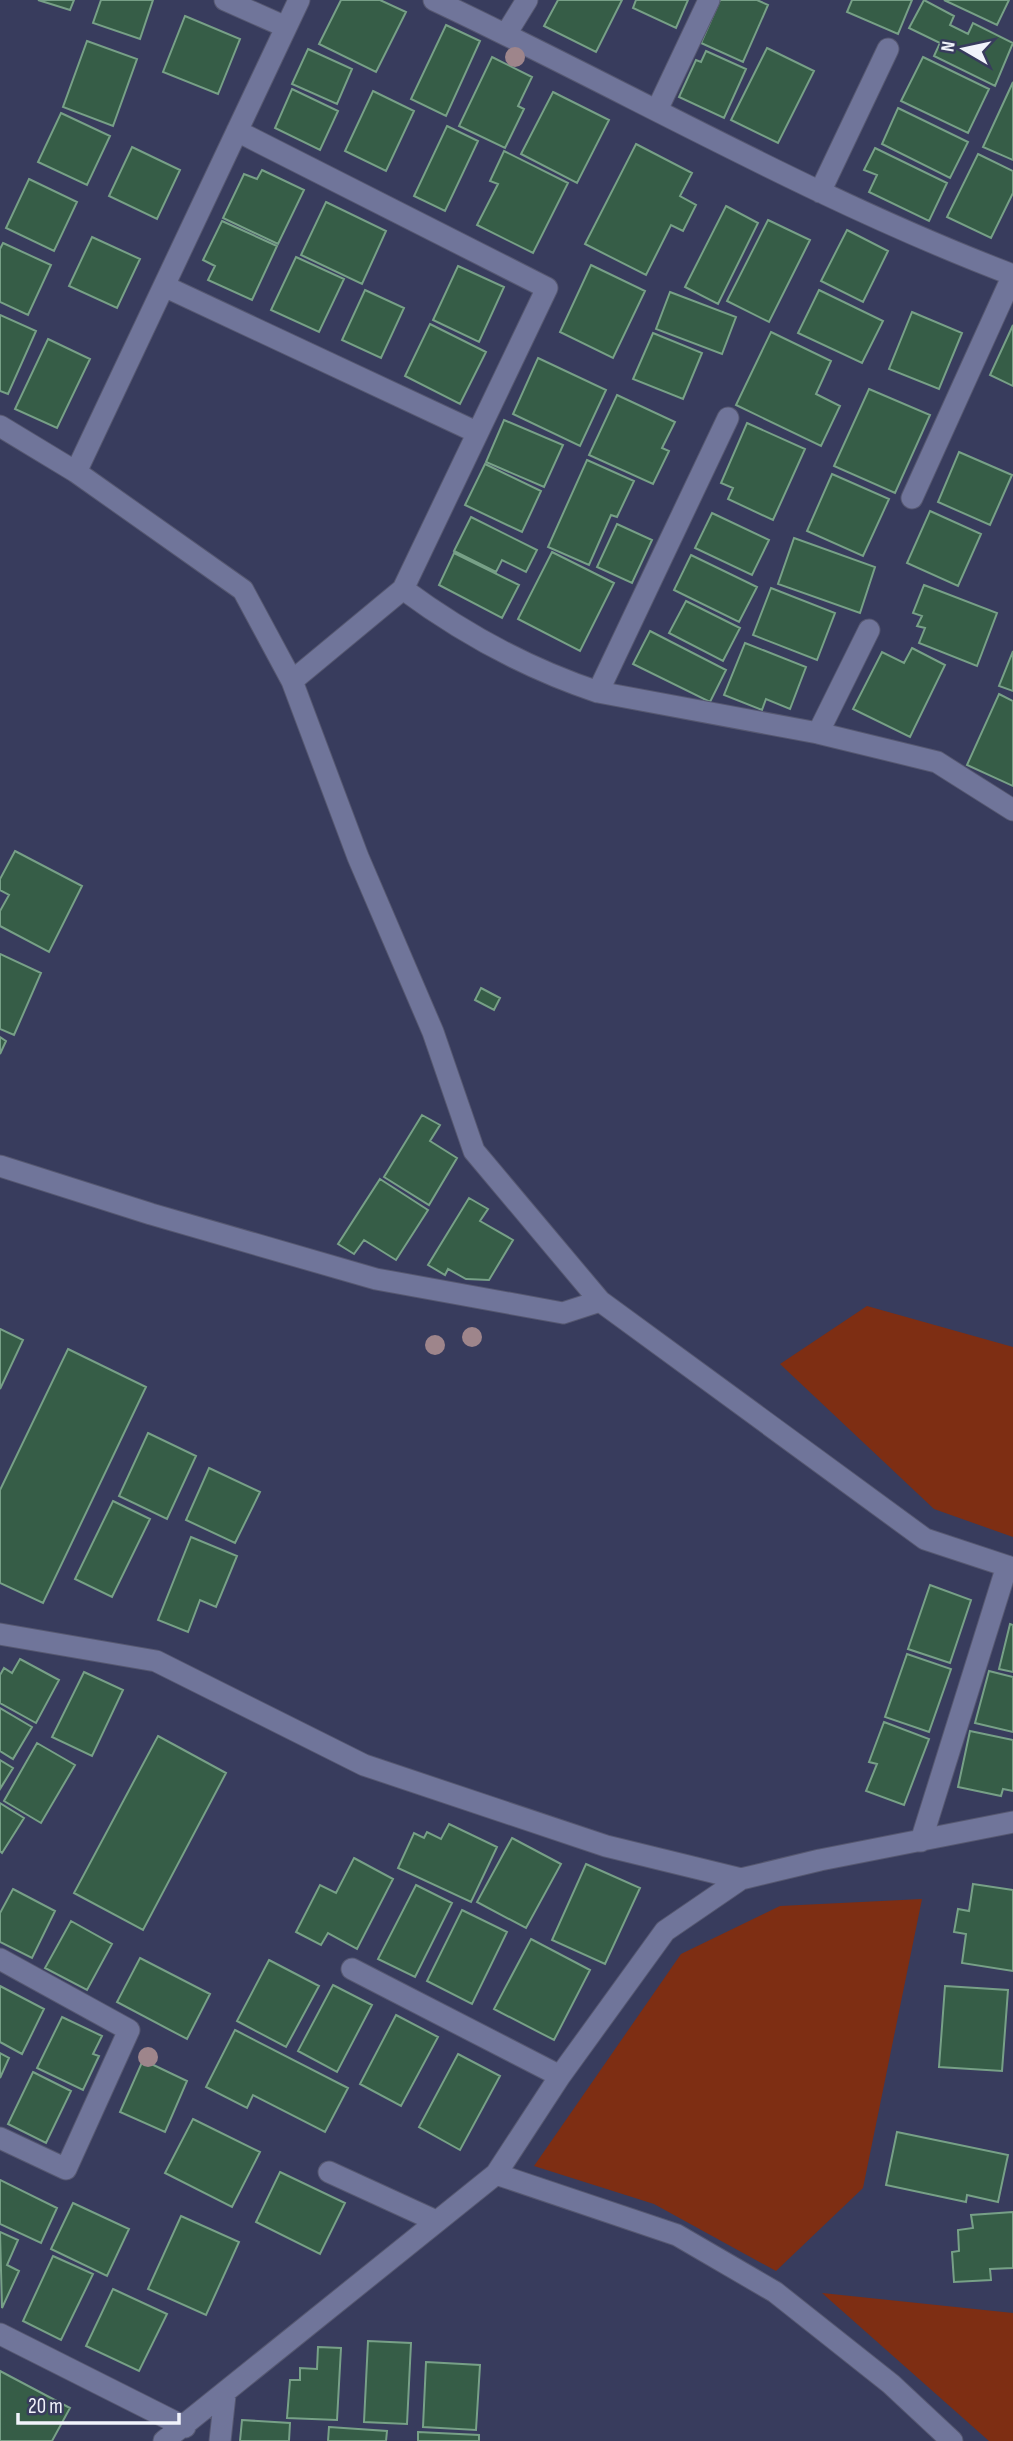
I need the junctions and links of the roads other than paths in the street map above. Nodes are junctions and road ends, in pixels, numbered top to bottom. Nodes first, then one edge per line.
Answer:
1 (225, 0) edge
2 (299, 0) edge
3 (434, 0) edge
4 (527, 0) edge
5 (709, 0) edge
6 (286, 27) junction
7 (506, 34) junction
8 (888, 49) dead end
9 (657, 110) junction
10 (237, 131) junction
11 (820, 192) junction
12 (1013, 275) edge
13 (164, 286) junction
14 (727, 418) dead end
15 (0, 426) edge
16 (476, 432) junction
17 (76, 472) junction
18 (912, 498) dead end
19 (403, 589) junction
20 (869, 630) dead end
21 (292, 681) junction
22 (597, 692) junction
23 (818, 733) junction
24 (1013, 810) edge
25 (0, 1166) edge
26 (600, 1301) junction
27 (1010, 1567) edge
28 (0, 1635) edge
29 (1013, 1822) edge
30 (921, 1841) junction
31 (741, 1879) junction
32 (0, 1959) edge
33 (352, 1969) dead end
34 (560, 2076) junction
35 (0, 2138) edge
36 (329, 2172) dead end
37 (496, 2174) junction
38 (436, 2221) junction
39 (0, 2334) edge
40 (225, 2395) junction
41 (185, 2427) junction
42 (164, 2441) edge
43 (220, 2441) edge
44 (952, 2441) edge

1 - 6 street
2 - 6 street
3 - 7 street
4 - 7 street
5 - 9 street
6 - 10 street
7 - 9 street
8 - 11 street
9 - 11 street
10 - 13 street
10 - 16 street
11 - 12 street
12 - 18 street
13 - 16 street
13 - 17 street
14 - 22 street
15 - 17 street
16 - 19 street
17 - 21 street
19 - 21 street
19 - 22 street
20 - 23 street
21 - 26 street
22 - 23 street
23 - 24 street
25 - 26 street
26 - 27 street
27 - 30 street
28 - 31 street
29 - 30 street
30 - 31 street
31 - 34 street
32 - 35 street
33 - 34 street
34 - 37 street
36 - 38 street
37 - 38 street
37 - 44 street
38 - 40 street
39 - 41 street
40 - 41 street
40 - 43 street
41 - 42 street

